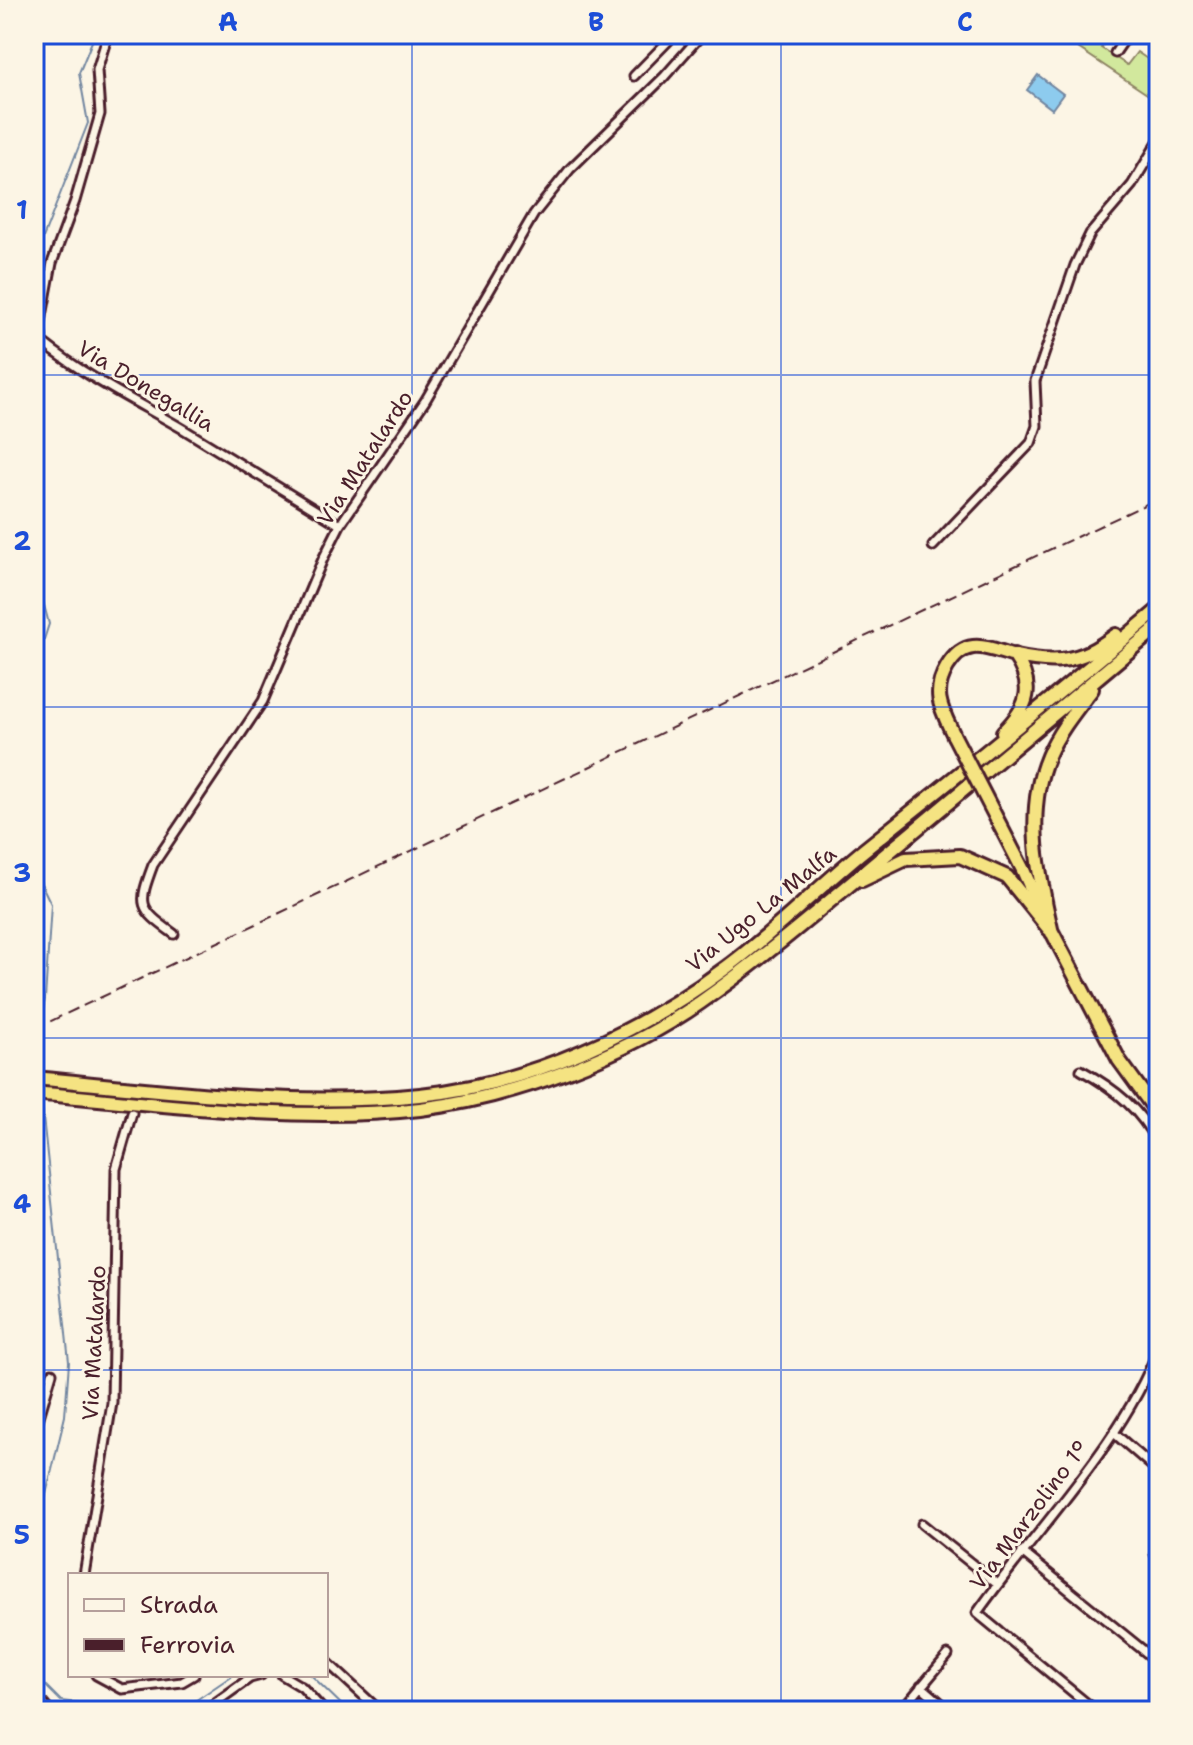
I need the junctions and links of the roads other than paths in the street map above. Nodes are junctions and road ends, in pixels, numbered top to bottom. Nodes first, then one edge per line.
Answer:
1 (108, 34) edge
2 (675, 34) edge
3 (702, 34) edge
4 (1128, 34) edge
5 (1115, 53) dead end
6 (634, 76) dead end
7 (1159, 140) edge
8 (340, 525) junction
9 (933, 546) dead end
10 (1159, 601) edge
11 (1159, 609) edge
12 (1159, 626) edge
13 (1014, 655) junction
14 (1104, 672) junction
15 (994, 748) junction
16 (845, 889) junction
17 (1052, 933) junction
18 (174, 934) dead end
19 (1081, 1070) dead end
20 (34, 1078) edge
21 (34, 1093) edge
22 (132, 1113) dead end
23 (1159, 1115) edge
24 (1159, 1145) edge
25 (1159, 1347) edge
26 (52, 1373) dead end
27 (1114, 1433) junction
28 (34, 1434) edge
29 (1159, 1472) edge
30 (922, 1524) dead end
31 (1022, 1552) junction
32 (84, 1573) edge
33 (997, 1584) junction
34 (948, 1655) dead end
35 (328, 1663) edge
36 (1159, 1663) edge
37 (100, 1677) edge
38 (191, 1677) edge
39 (254, 1677) edge
40 (285, 1677) edge
41 (921, 1686) junction
42 (34, 1693) edge
43 (49, 1711) edge
44 (204, 1711) edge
45 (324, 1711) edge
46 (380, 1711) edge
47 (901, 1711) edge
48 (950, 1711) edge
49 (1096, 1711) edge

1 - 8 street, Via Donegallia
2 - 6 street
3 - 8 street, Via Matalardo
4 - 5 street
7 - 9 street
8 - 18 street, Via Matalardo
10 - 13 highway
11 - 15 highway, Via Ugo La Malfa
12 - 14 highway, Via Ugo La Malfa
13 - 15 highway
13 - 17 highway, bridge
14 - 16 highway, Via Ugo La Malfa
14 - 17 highway
15 - 20 highway, Via Ugo La Malfa
16 - 17 highway
16 - 21 highway, Via Ugo La Malfa
17 - 23 highway
19 - 24 street
22 - 32 street, Via Matalardo
25 - 27 street, Via Marzolino 1°
26 - 28 street
27 - 29 street
27 - 31 street, Via Marzolino 1°
30 - 33 street
31 - 33 street, Via Marzolino 1°
31 - 36 street
33 - 49 street, Via Marzolino 1°
34 - 41 street
35 - 46 street
37 - 38 street
39 - 44 street
40 - 45 street
41 - 47 street
41 - 48 street
42 - 43 street

